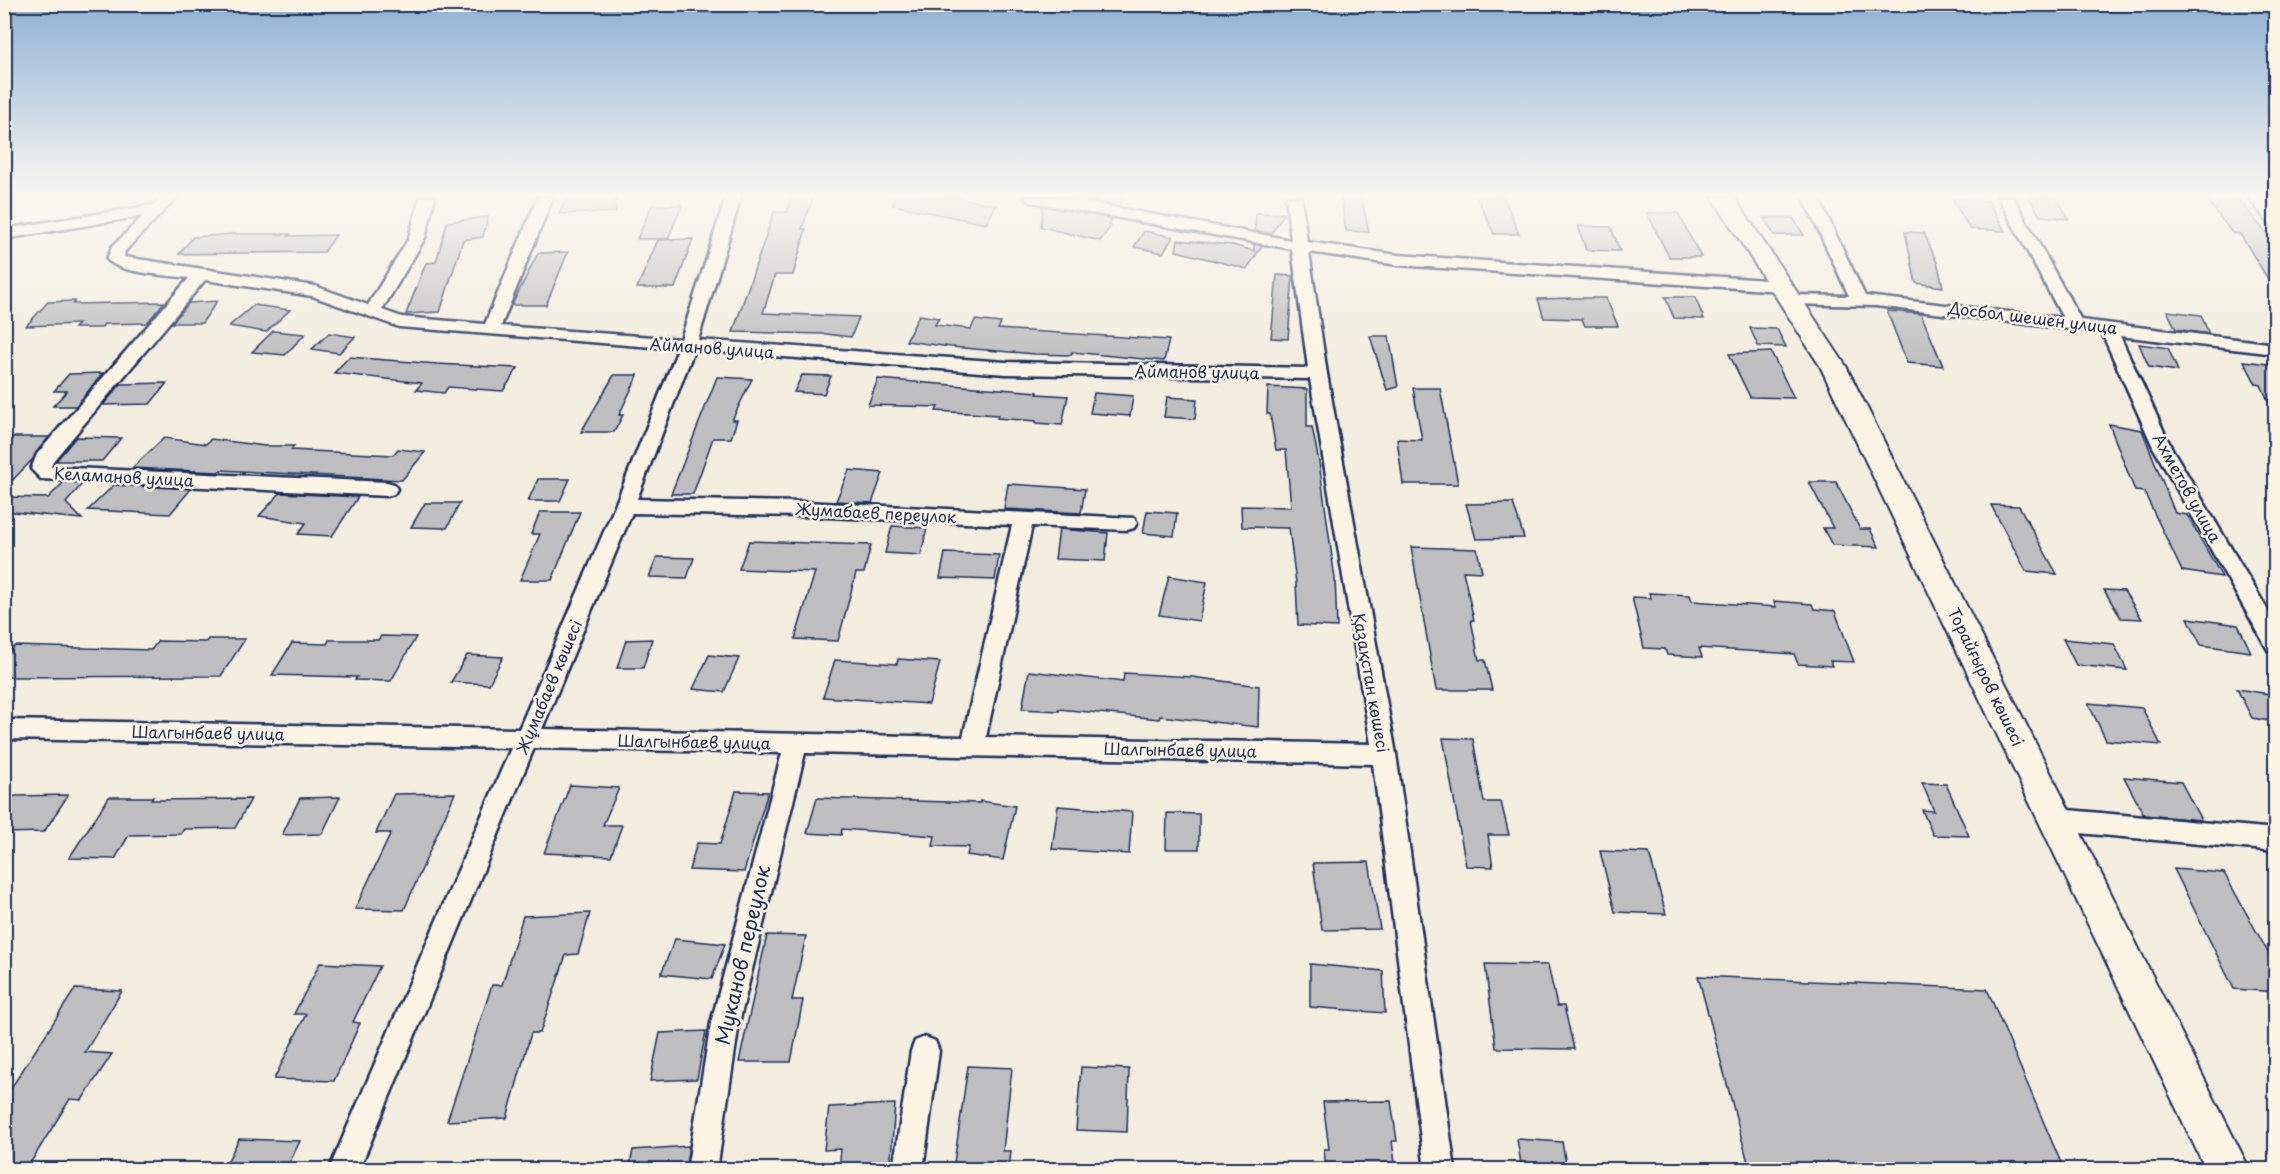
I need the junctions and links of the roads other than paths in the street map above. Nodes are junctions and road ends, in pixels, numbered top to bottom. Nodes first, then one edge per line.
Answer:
1 (117, 252) edge
2 (409, 252) edge
3 (523, 252) edge
4 (717, 252) edge
5 (1301, 252) edge
6 (1341, 252) edge
7 (1758, 252) edge
8 (1836, 252) edge
9 (2035, 252) edge
10 (199, 277) junction
11 (1785, 293) junction
12 (1859, 300) junction
13 (373, 311) junction
14 (2074, 322) junction
15 (2108, 327) junction
16 (491, 330) junction
17 (687, 347) junction
18 (2276, 349) edge
19 (1318, 375) junction
20 (387, 489) dead end
21 (625, 506) junction
22 (1023, 520) junction
23 (1127, 522) dead end
24 (2276, 644) edge
25 (4, 729) edge
26 (527, 739) junction
27 (796, 744) junction
28 (972, 747) junction
29 (1384, 754) junction
30 (2057, 820) junction
31 (2276, 840) edge
32 (925, 1051) dead end
33 (344, 1170) edge
34 (702, 1170) edge
35 (908, 1170) edge
36 (1440, 1170) edge
37 (2229, 1170) edge

1 - 10 street, Айманов улица
2 - 13 street
3 - 16 street
4 - 17 street, Жұмабаев көшесі
5 - 19 street, Қазақстан көшесі
6 - 11 street, Досбол шешен улица
7 - 11 street, Торайғыров көшесі
8 - 12 street
9 - 14 street
10 - 13 street, Айманов улица
10 - 20 street, Келаманов улица
11 - 12 street, Досбол шешен улица
11 - 30 street, Торайғыров көшесі
12 - 14 street, Досбол шешен улица
13 - 16 street, Айманов улица
14 - 15 street, Досбол шешен улица
15 - 18 street, Досбол шешен улица
15 - 24 street, Ахметов улица
16 - 17 street, Айманов улица
17 - 19 street, Айманов улица
17 - 21 street, Жұмабаев көшесі
19 - 29 street, Қазақстан көшесі
21 - 22 street, Жумабаев переулок
21 - 26 street, Жұмабаев көшесі
22 - 23 street, Жумабаев переулок
22 - 28 street
25 - 26 street, Шалгынбаев улица
26 - 27 street, Шалгынбаев улица
26 - 33 street, Жұмабаев көшесі
27 - 28 street, Шалгынбаев улица
27 - 34 street, Муканов переулок
28 - 29 street, Шалгынбаев улица
29 - 36 street, Қазақстан көшесі
30 - 31 street
30 - 37 street, Торайғыров көшесі
32 - 35 street

